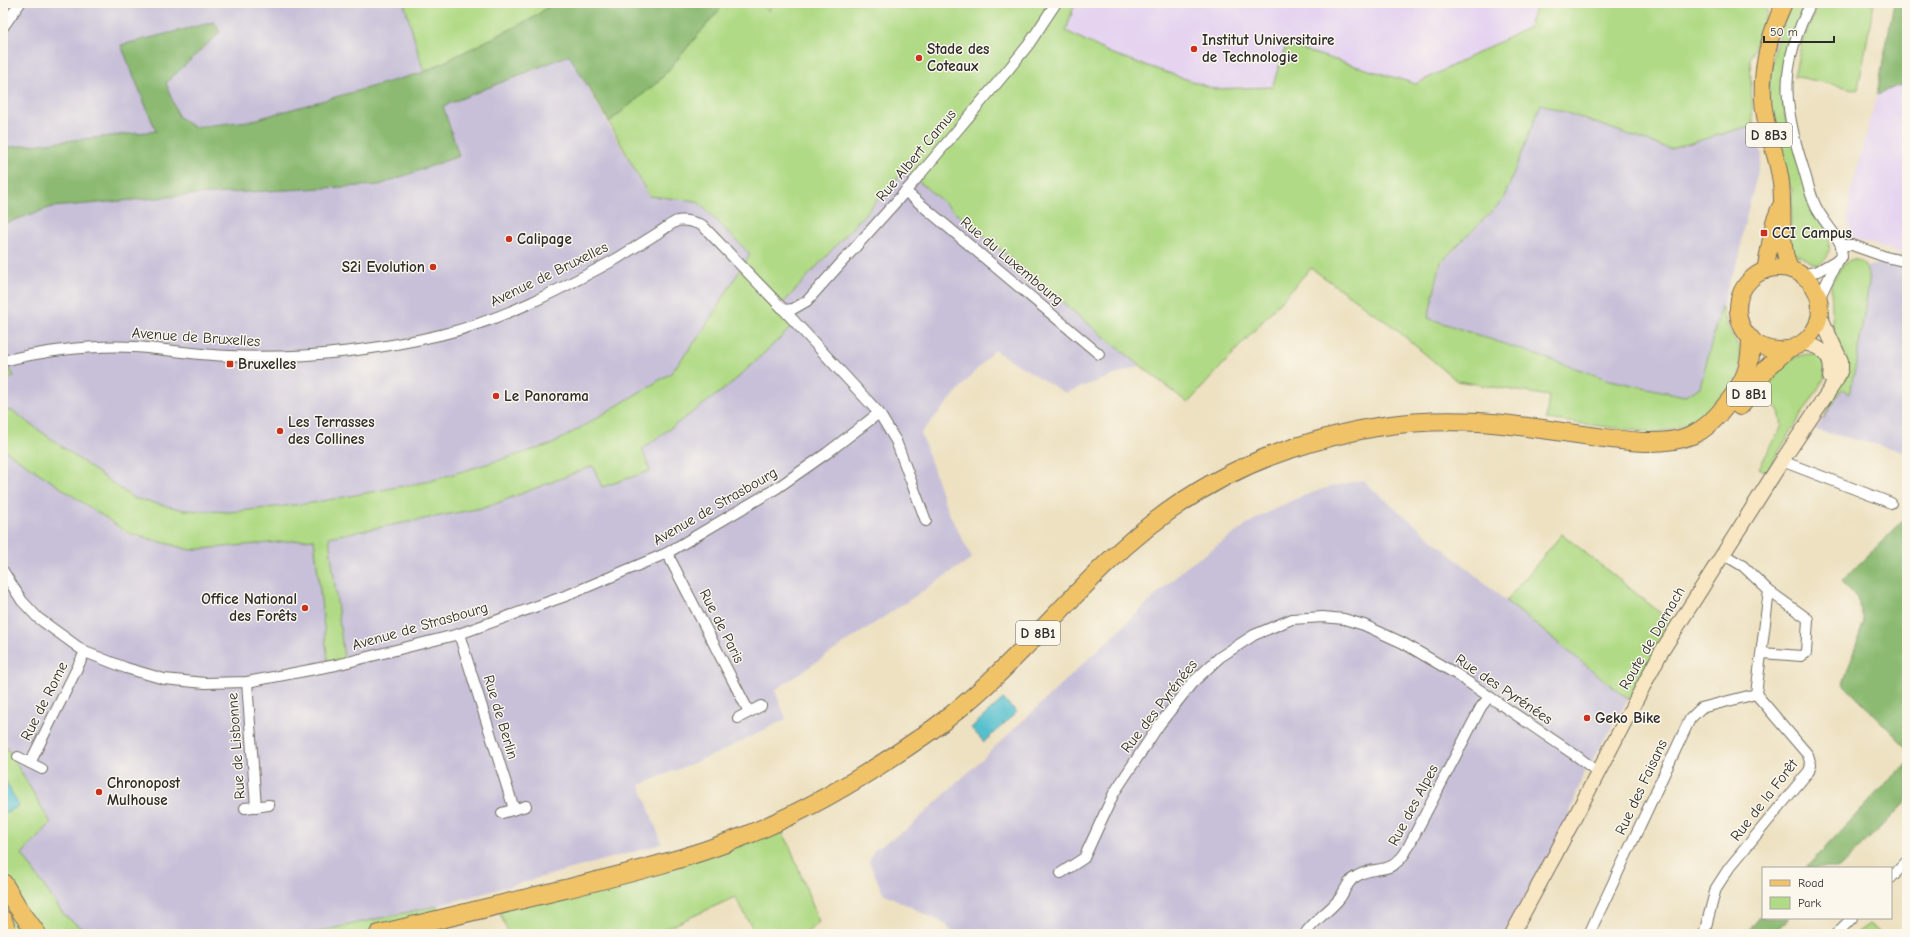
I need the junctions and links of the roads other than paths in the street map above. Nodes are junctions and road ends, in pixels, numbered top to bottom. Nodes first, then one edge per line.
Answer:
1 (20, 3) edge
2 (1056, 3) edge
3 (1784, 3) edge
4 (1811, 3) edge
5 (3, 28) edge
6 (905, 191) junction
7 (1781, 204) junction
8 (1841, 245) junction
9 (1840, 259) junction
10 (1907, 262) edge
11 (1765, 271) junction
12 (1796, 273) junction
13 (1819, 299) junction
14 (784, 310) junction
15 (1820, 316) junction
16 (1751, 339) junction
17 (1802, 343) junction
18 (1786, 350) junction
19 (1099, 354) dead end
20 (3, 361) edge
21 (1819, 404) junction
22 (879, 413) junction
23 (1705, 427) junction
24 (1778, 466) junction
25 (1891, 503) dead end
26 (926, 521) dead end
27 (668, 553) junction
28 (1723, 554) junction
29 (3, 572) edge
30 (1769, 591) junction
31 (459, 634) junction
32 (85, 652) junction
33 (1762, 653) junction
34 (247, 682) junction
35 (1756, 694) junction
36 (1489, 697) junction
37 (761, 706) dead end
38 (749, 712) junction
39 (738, 718) dead end
40 (18, 757) dead end
41 (30, 763) junction
42 (42, 769) dead end
43 (1598, 772) junction
44 (269, 805) dead end
45 (526, 806) dead end
46 (256, 807) junction
47 (245, 808) dead end
48 (514, 810) junction
49 (502, 813) dead end
50 (1907, 861) edge
51 (1061, 874) dead end
52 (1892, 877) edge
53 (3, 883) edge
54 (1851, 919) edge
55 (3, 920) edge
56 (8, 934) edge
57 (37, 934) edge
58 (379, 934) edge
59 (1305, 934) edge
60 (1512, 934) edge
61 (1589, 934) edge
62 (1704, 934) edge
63 (1836, 934) edge

1 - 5 street
2 - 6 street, Rue Albert Camus
3 - 7 main road, D 8B3
4 - 8 street
6 - 14 street, Rue Albert Camus
6 - 19 street, Rue du Luxembourg
7 - 11 main road, D 8B3
7 - 12 main road, D 8B3
8 - 9 street
8 - 10 street
9 - 12 street
9 - 13 street
11 - 12 main road
11 - 16 main road
12 - 13 main road
13 - 15 main road
14 - 20 street, Avenue de Bruxelles
14 - 22 street, Avenue de Bruxelles
15 - 17 main road
15 - 21 main road
16 - 18 main road
16 - 23 highway, D 8B1
17 - 18 main road
17 - 21 main road
18 - 23 highway, D 8B1
21 - 24 main road, Route de Dornach
22 - 26 street, Avenue de Bruxelles
22 - 27 street, Avenue de Strasbourg
23 - 58 highway, D 8B1
24 - 25 street
24 - 28 main road, Route de Dornach
27 - 31 street, Avenue de Strasbourg
27 - 38 street, Rue de Paris
28 - 30 street
28 - 43 main road, Route de Dornach
29 - 32 street, Avenue de Strasbourg
30 - 33 street
30 - 33 street
31 - 34 street, Avenue de Strasbourg
31 - 48 street, Rue de Berlin
32 - 34 street, Avenue de Strasbourg
32 - 41 street, Rue de Rome
33 - 35 street
34 - 46 street, Rue de Lisbonne
35 - 61 street, Rue des Faisans
35 - 62 street, Rue de la Forêt
36 - 43 street, Rue des Pyrénées
36 - 51 street, Rue des Pyrénées
36 - 59 street, Rue des Alpes
37 - 38 street
38 - 39 street
40 - 41 street, Rue de Rome
41 - 42 street, Rue de Rome
43 - 60 main road, Route de Dornach
44 - 46 street, Rue de Lisbonne
45 - 48 street
46 - 47 street, Rue de Lisbonne
48 - 49 street
50 - 52 street
53 - 57 highway
54 - 63 street
55 - 56 highway

